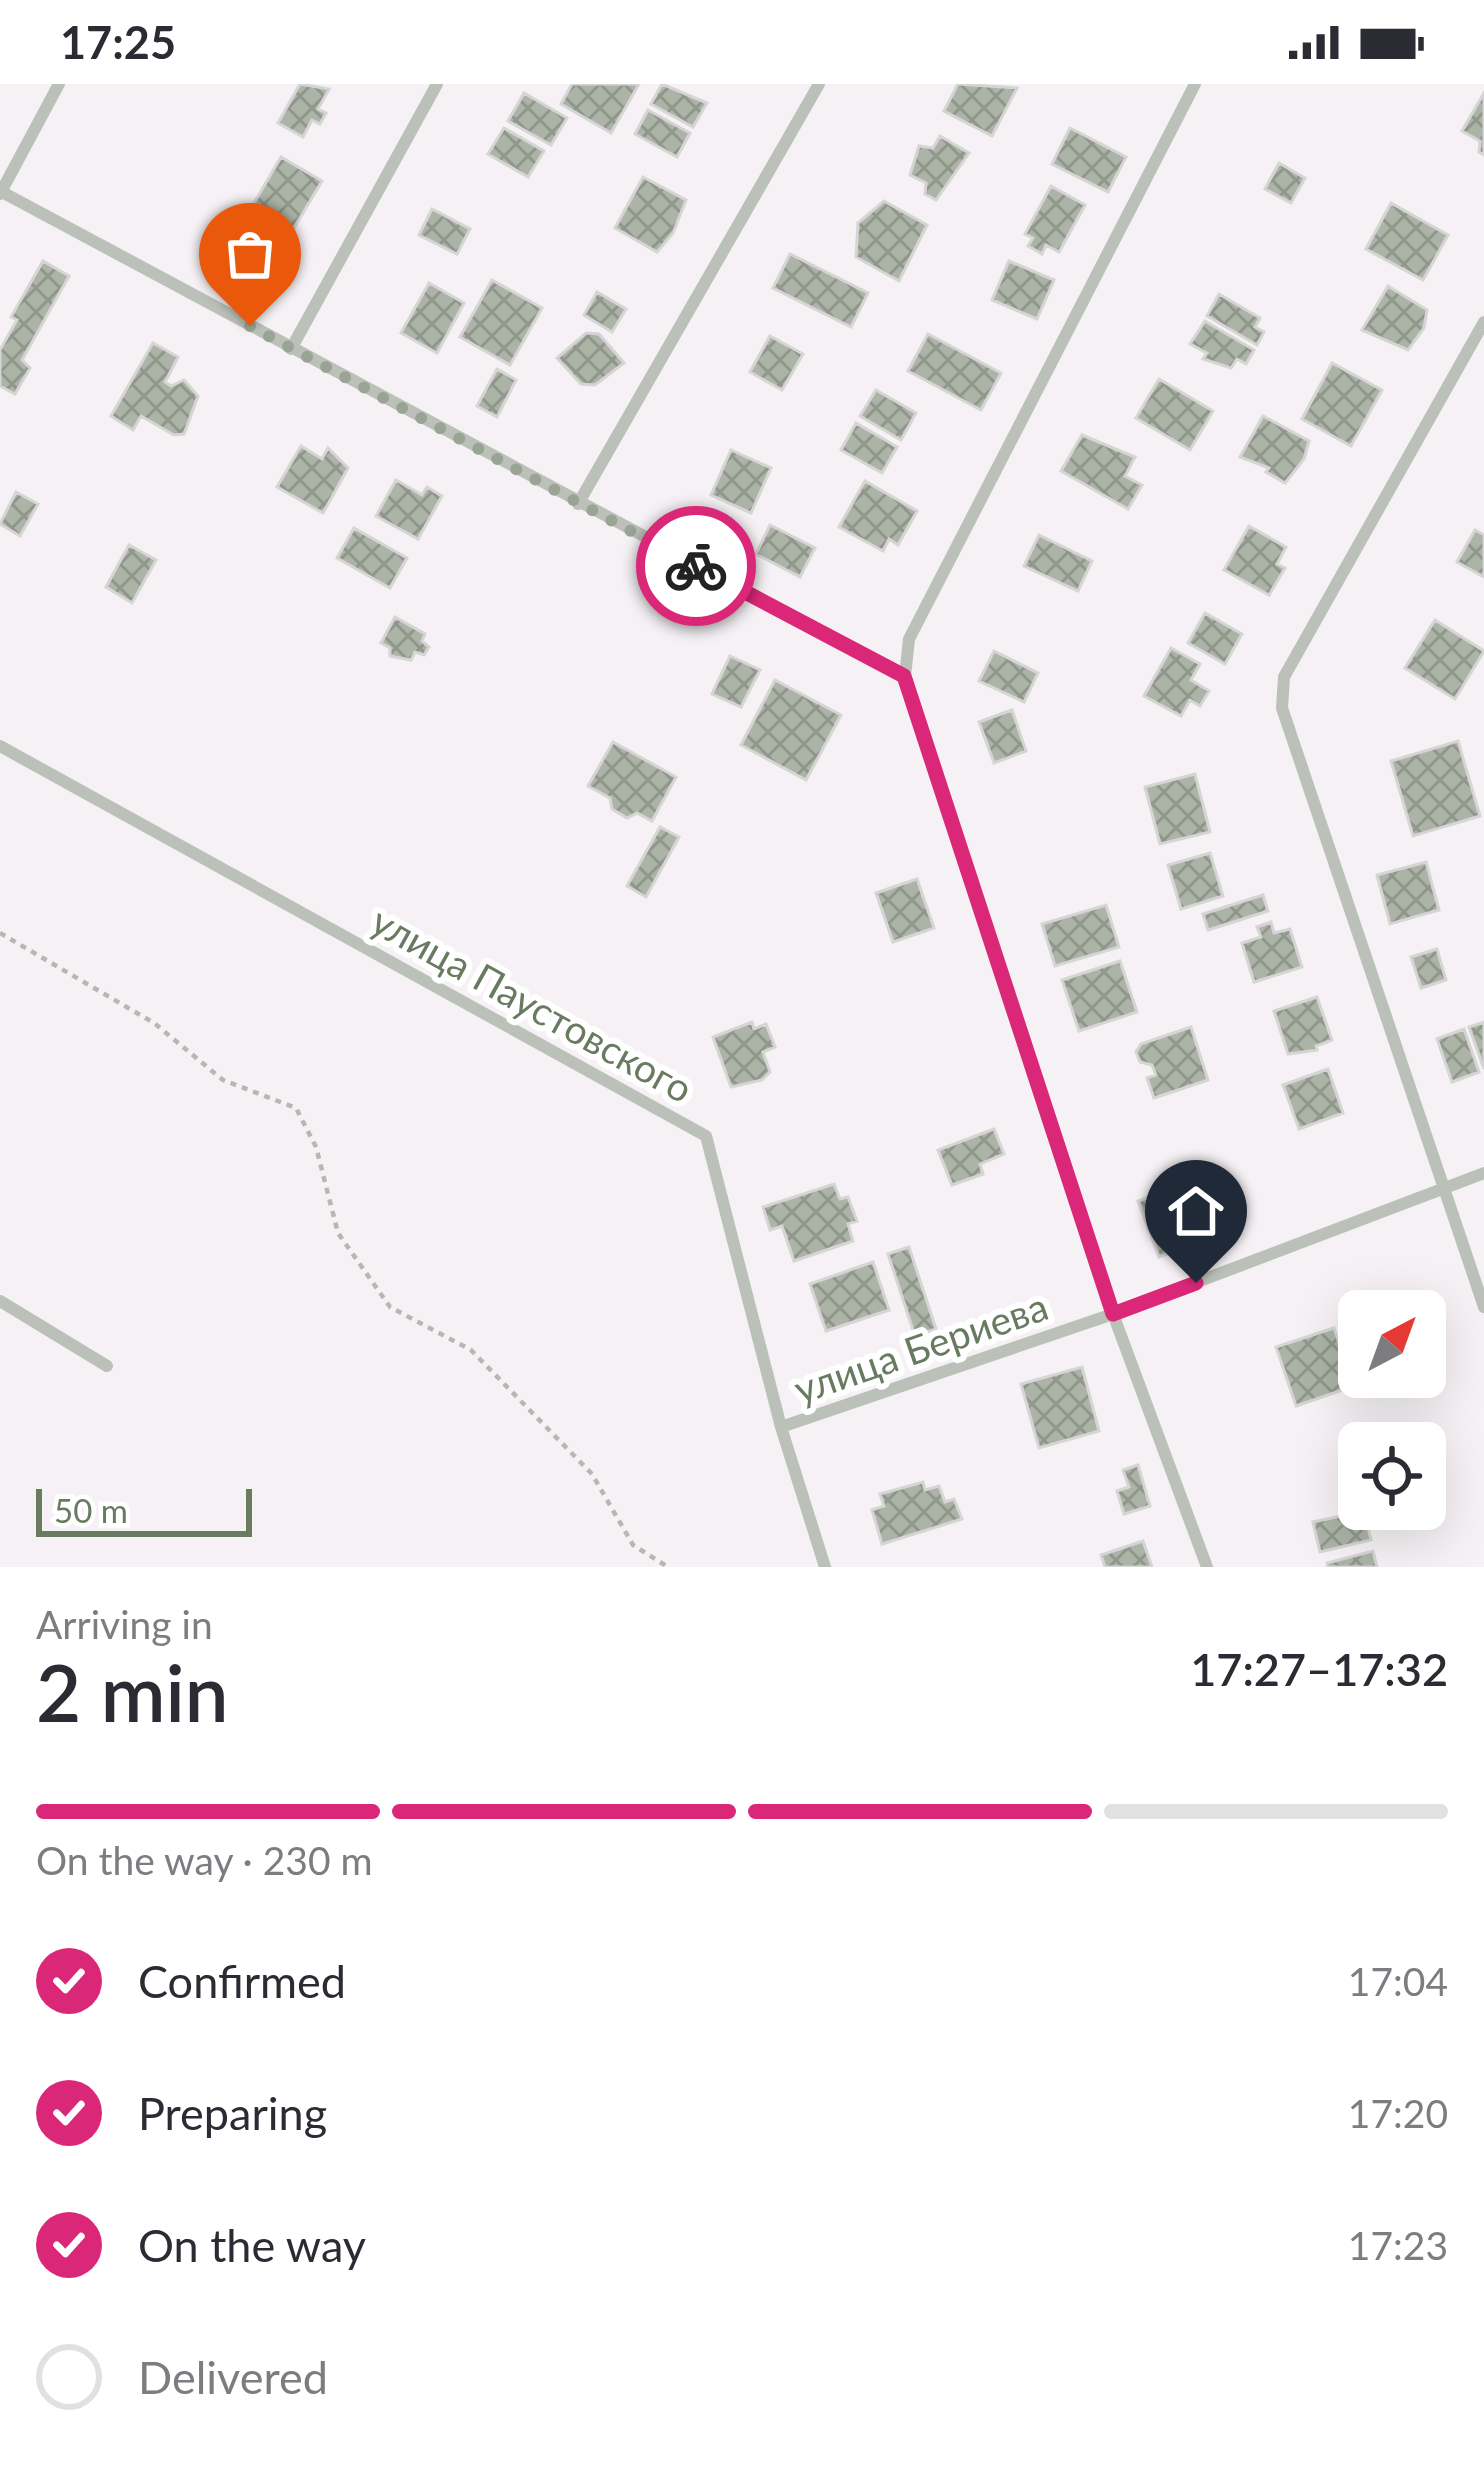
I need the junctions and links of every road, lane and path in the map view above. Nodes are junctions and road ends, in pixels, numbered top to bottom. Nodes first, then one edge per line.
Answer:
1 (59, 84) edge
2 (437, 84) edge
3 (818, 84) edge
4 (1195, 84) edge
5 (1, 193) edge
6 (1484, 322) edge
7 (292, 349) junction
8 (578, 504) junction
9 (904, 676) junction
10 (0, 746) edge
11 (0, 933) edge
12 (1484, 1173) edge
13 (1444, 1187) junction
14 (0, 1301) edge
15 (1484, 1307) edge
16 (1113, 1314) junction
17 (107, 1366) dead end
18 (781, 1427) junction
19 (668, 1567) edge
20 (825, 1567) edge
21 (1207, 1567) edge

1 - 5 street
2 - 7 street
3 - 8 street
4 - 9 street
5 - 7 street
6 - 13 street
7 - 8 street
8 - 9 street
9 - 16 street
10 - 18 street, улица Паустовского
11 - 19 path
12 - 13 street, улица Бериева
13 - 15 street
13 - 16 street, улица Бериева
14 - 17 street
16 - 18 street, улица Бериева
16 - 21 street
18 - 20 street, улица Паустовского

